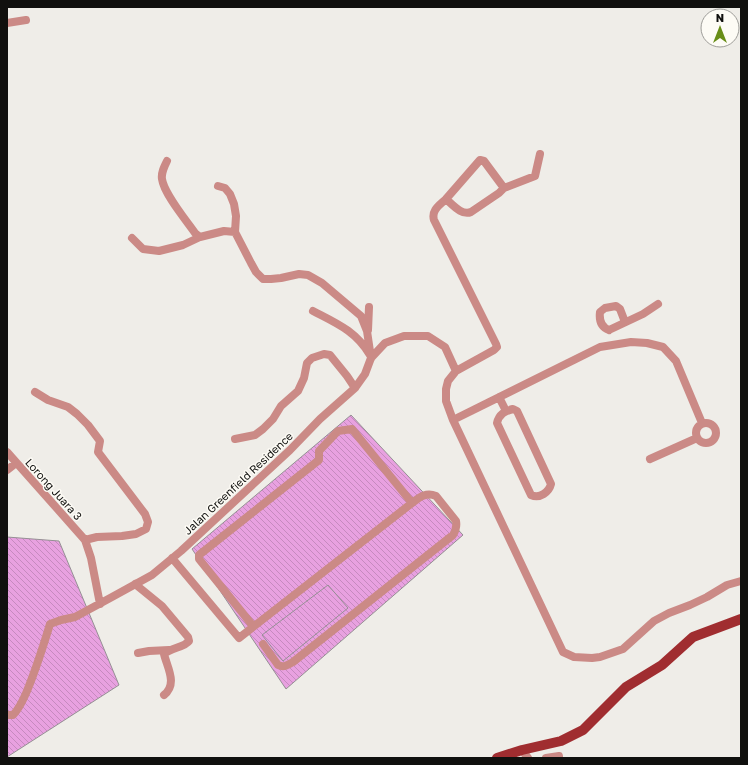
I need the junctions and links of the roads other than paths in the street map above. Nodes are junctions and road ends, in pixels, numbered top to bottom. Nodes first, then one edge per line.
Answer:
1 (26, 20) dead end
2 (7, 23) edge
3 (540, 154) dead end
4 (167, 161) dead end
5 (218, 186) dead end
6 (504, 188) junction
7 (446, 199) junction
8 (236, 232) junction
9 (200, 237) junction
10 (132, 238) dead end
11 (658, 304) dead end
12 (369, 307) dead end
13 (313, 311) dead end
14 (625, 322) junction
15 (367, 330) junction
16 (609, 330) junction
17 (610, 345) junction
18 (371, 358) junction
19 (456, 372) junction
20 (355, 388) junction
21 (35, 392) dead end
22 (499, 397) junction
23 (506, 411) junction
24 (453, 420) junction
25 (702, 423) junction
26 (697, 438) junction
27 (236, 439) dead end
28 (7, 452) edge
29 (650, 459) dead end
30 (16, 463) junction
31 (7, 470) edge
32 (412, 502) junction
33 (85, 540) junction
34 (172, 558) junction
35 (741, 581) edge
36 (135, 584) junction
37 (100, 604) junction
38 (741, 619) edge
39 (253, 626) junction
40 (263, 644) dead end
41 (169, 650) junction
42 (138, 653) dead end
43 (164, 695) dead end
44 (7, 714) edge
45 (527, 756) edge
46 (559, 756) dead end
47 (498, 758) edge
48 (546, 758) edge

1 - 2 street
3 - 6 street
4 - 9 street
5 - 8 street
6 - 7 street
6 - 7 street
7 - 19 street
8 - 9 street
8 - 15 street
9 - 10 street
11 - 14 street
12 - 15 street
13 - 18 street
14 - 16 street
14 - 16 street
15 - 18 street
16 - 17 street
17 - 22 street
17 - 25 street
18 - 19 street
18 - 20 street, Jalan Greenfield Residence
19 - 24 street
20 - 27 street
20 - 34 street, Jalan Greenfield Residence
21 - 33 street
22 - 23 street
22 - 24 street
23 - 23 street
24 - 35 street
25 - 26 street
25 - 26 street
26 - 29 street
28 - 30 street, Lorong Juara 3
30 - 31 street
30 - 33 street, Lorong Juara 3
32 - 39 street
32 - 39 street
32 - 40 street
33 - 37 street
34 - 36 street, Jalan Greenfield Residence
34 - 39 street
36 - 37 street, Jalan Greenfield Residence
36 - 41 street
37 - 44 street, Jalan Greenfield Residence
38 - 45 main road
41 - 42 street
41 - 43 street
45 - 47 main road
46 - 48 street

